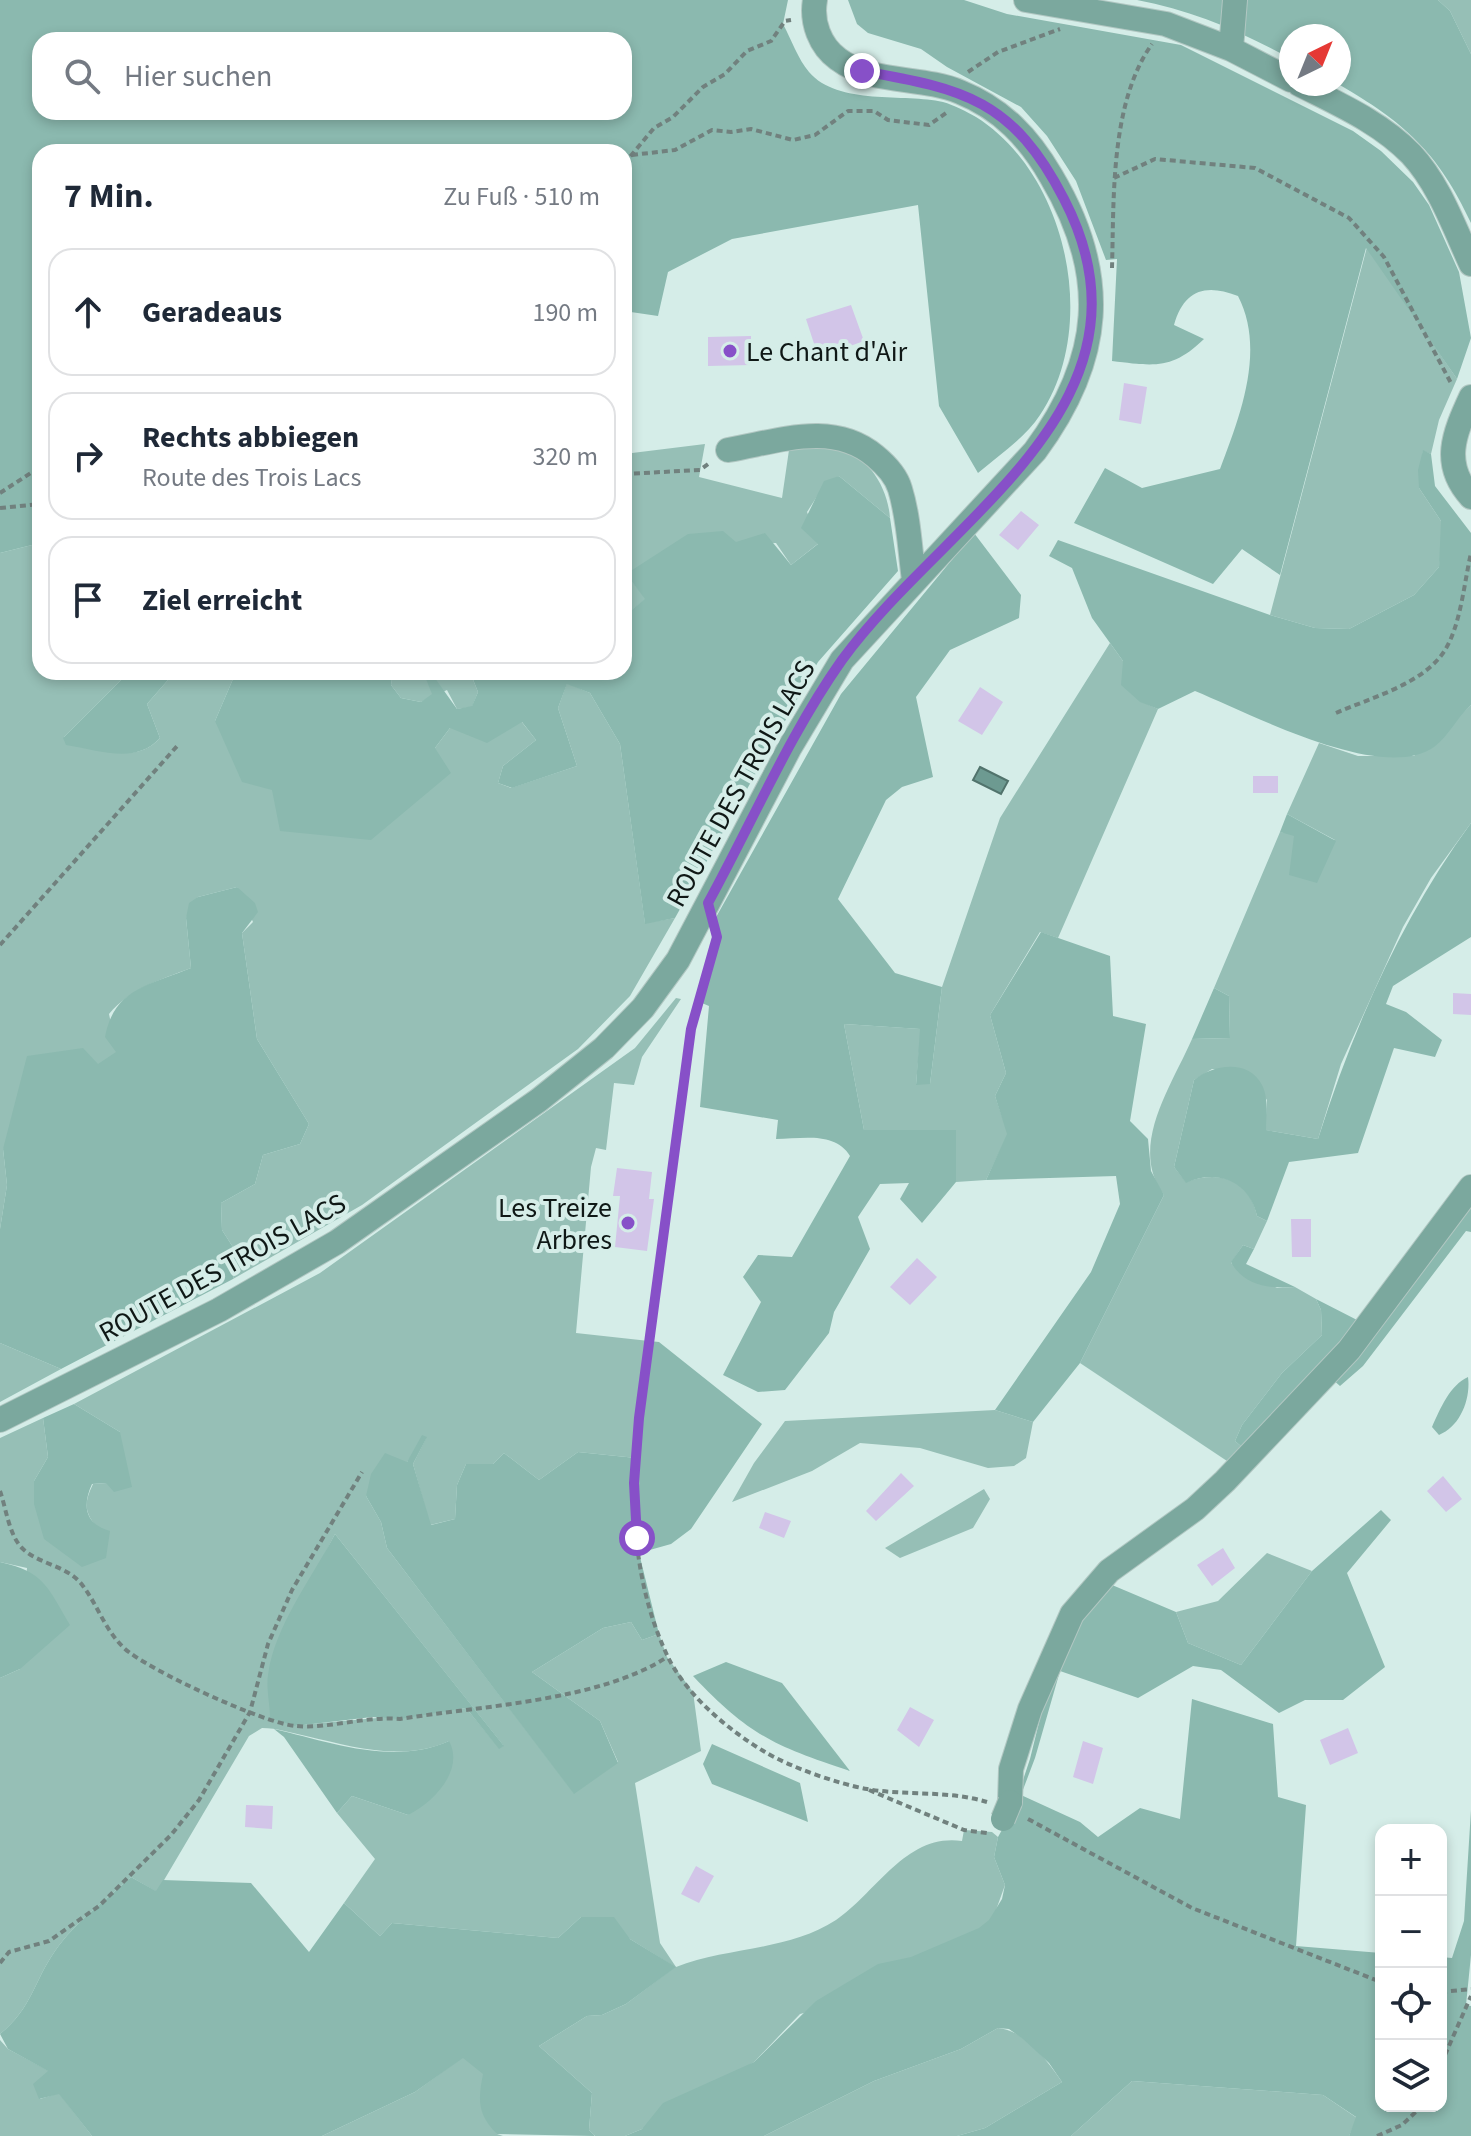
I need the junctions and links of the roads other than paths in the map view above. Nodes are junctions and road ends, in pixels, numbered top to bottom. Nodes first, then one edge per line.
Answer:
1 (1026, 0) edge
2 (1235, 0) edge
3 (815, 9) edge
4 (1231, 49) junction
5 (1279, 74) edge
6 (1321, 96) edge
7 (1471, 264) edge
8 (1468, 404) edge
9 (728, 450) road end
10 (1471, 497) edge
11 (914, 580) junction
12 (1471, 1187) edge
13 (0, 1420) edge
14 (1008, 1811) road end

1 - 4 street
2 - 4 street
3 - 11 street, ROUTE DES TROIS LACS
4 - 5 street
6 - 7 street
8 - 10 street
9 - 11 street
11 - 13 street, ROUTE DES TROIS LACS
12 - 14 street

